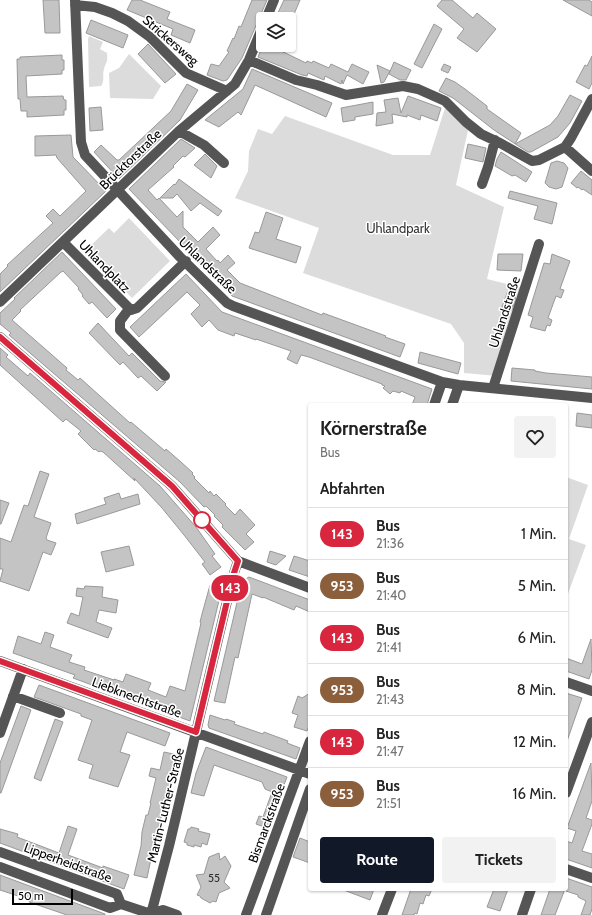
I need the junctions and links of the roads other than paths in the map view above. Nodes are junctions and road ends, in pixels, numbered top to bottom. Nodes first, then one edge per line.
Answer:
1 (274, 0) edge
2 (75, 2) edge
3 (269, 12) edge
4 (256, 43) edge
5 (249, 60) junction
6 (227, 91) junction
7 (592, 99) edge
8 (179, 131) junction
9 (495, 140) junction
10 (565, 147) junction
11 (224, 163) dead end
12 (592, 171) edge
13 (482, 184) dead end
14 (117, 190) junction
15 (63, 242) junction
16 (539, 244) dead end
17 (186, 261) junction
18 (0, 302) edge
19 (129, 309) junction
20 (0, 337) edge
21 (165, 376) dead end
22 (442, 382) junction
23 (459, 385) junction
24 (494, 388) junction
25 (592, 398) edge
26 (435, 403) edge
27 (453, 403) edge
28 (238, 561) junction
29 (308, 587) edge
30 (0, 661) edge
31 (23, 670) junction
32 (568, 683) edge
33 (592, 691) edge
34 (13, 696) junction
35 (60, 713) dead end
36 (592, 722) edge
37 (196, 732) junction
38 (0, 733) edge
39 (308, 747) edge
40 (300, 770) junction
41 (308, 773) edge
42 (568, 788) edge
43 (308, 795) edge
44 (0, 852) edge
45 (0, 867) edge
46 (568, 870) edge
47 (592, 878) edge
48 (391, 891) edge
49 (530, 891) edge
50 (121, 904) junction
51 (152, 914) edge
52 (116, 915) edge
53 (177, 915) edge
54 (246, 915) edge
55 (266, 915) edge
56 (382, 915) edge
57 (522, 915) edge

1 - 3 street
2 - 6 street, Strickersweg
2 - 14 street, Uhlandstraße
4 - 5 street, Brücktorstraße
5 - 6 street, Brücktorstraße
5 - 9 street
6 - 8 street, Brücktorstraße
7 - 10 street
8 - 11 street
8 - 14 street, Brücktorstraße
9 - 10 street
9 - 13 street
10 - 12 street
14 - 15 street, Brücktorstraße
14 - 17 street, Uhlandstraße
15 - 18 street, Brücktorstraße
15 - 19 street, Uhlandplatz
16 - 24 street, Uhlandstraße
17 - 19 street, Uhlandplatz
17 - 22 street, Uhlandstraße
19 - 21 street, Uhlandplatz
20 - 28 street
22 - 23 street, Uhlandstraße
22 - 26 street
23 - 24 street, Uhlandstraße
23 - 27 street
24 - 25 street, Uhlandstraße
28 - 29 street
28 - 37 street, Martin-Luther-Straße
30 - 31 street, Liebknechtstraße
31 - 34 street
31 - 37 street, Liebknechtstraße
32 - 33 street
34 - 35 street
34 - 38 street
36 - 42 street
37 - 40 street, Liebknechtstraße
37 - 51 street, Martin-Luther-Straße
39 - 40 street, Bismarckstraße
40 - 41 street, Liebknechtstraße
40 - 54 street, Bismarckstraße
43 - 55 street
44 - 50 street, Lipperheidstraße
45 - 50 street, Lipperheidstraße
46 - 47 street
48 - 56 street
49 - 57 street
50 - 51 street, Lipperheidstraße
50 - 52 street
51 - 53 street, Lipperheidstraße

